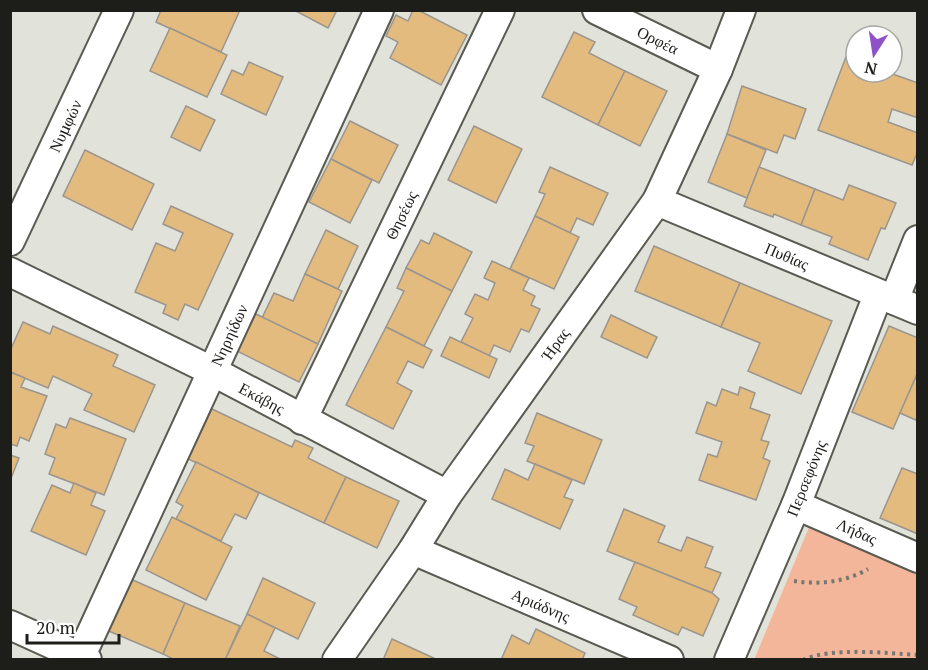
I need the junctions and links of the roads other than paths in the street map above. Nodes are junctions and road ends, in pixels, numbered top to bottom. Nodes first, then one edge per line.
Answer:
1 (119, 10) edge
2 (378, 10) edge
3 (500, 10) edge
4 (597, 10) edge
5 (741, 10) edge
6 (718, 69) junction
7 (657, 201) junction
8 (918, 240) edge
9 (10, 241) edge
10 (10, 272) edge
11 (896, 302) edge
12 (212, 371) junction
13 (302, 420) junction
14 (447, 495) junction
15 (796, 505) junction
16 (412, 550) junction
17 (918, 558) edge
18 (10, 625) edge
19 (82, 658) edge
20 (337, 660) edge
21 (669, 660) edge
22 (729, 660) edge

1 - 9 street, Νυμφών
2 - 12 street, Νηρηίδων
3 - 13 street, Θησέως
4 - 6 street, Ορφέα
5 - 6 street, Ήρας
6 - 7 street, Ήρας
7 - 11 street, Πυθίας
7 - 14 street, Ήρας
8 - 11 street, Περσεφόνης
10 - 12 street, Εκάβης
11 - 15 street, Περσεφόνης
12 - 13 street, Εκάβης
12 - 19 street, Νηρηίδων
13 - 14 street, Εκάβης
14 - 16 street, Ήρας
15 - 17 street, Λήδας
15 - 22 street, Περσεφόνης
16 - 20 street, Ήρας
16 - 21 street, Αριάδνης
18 - 19 street

